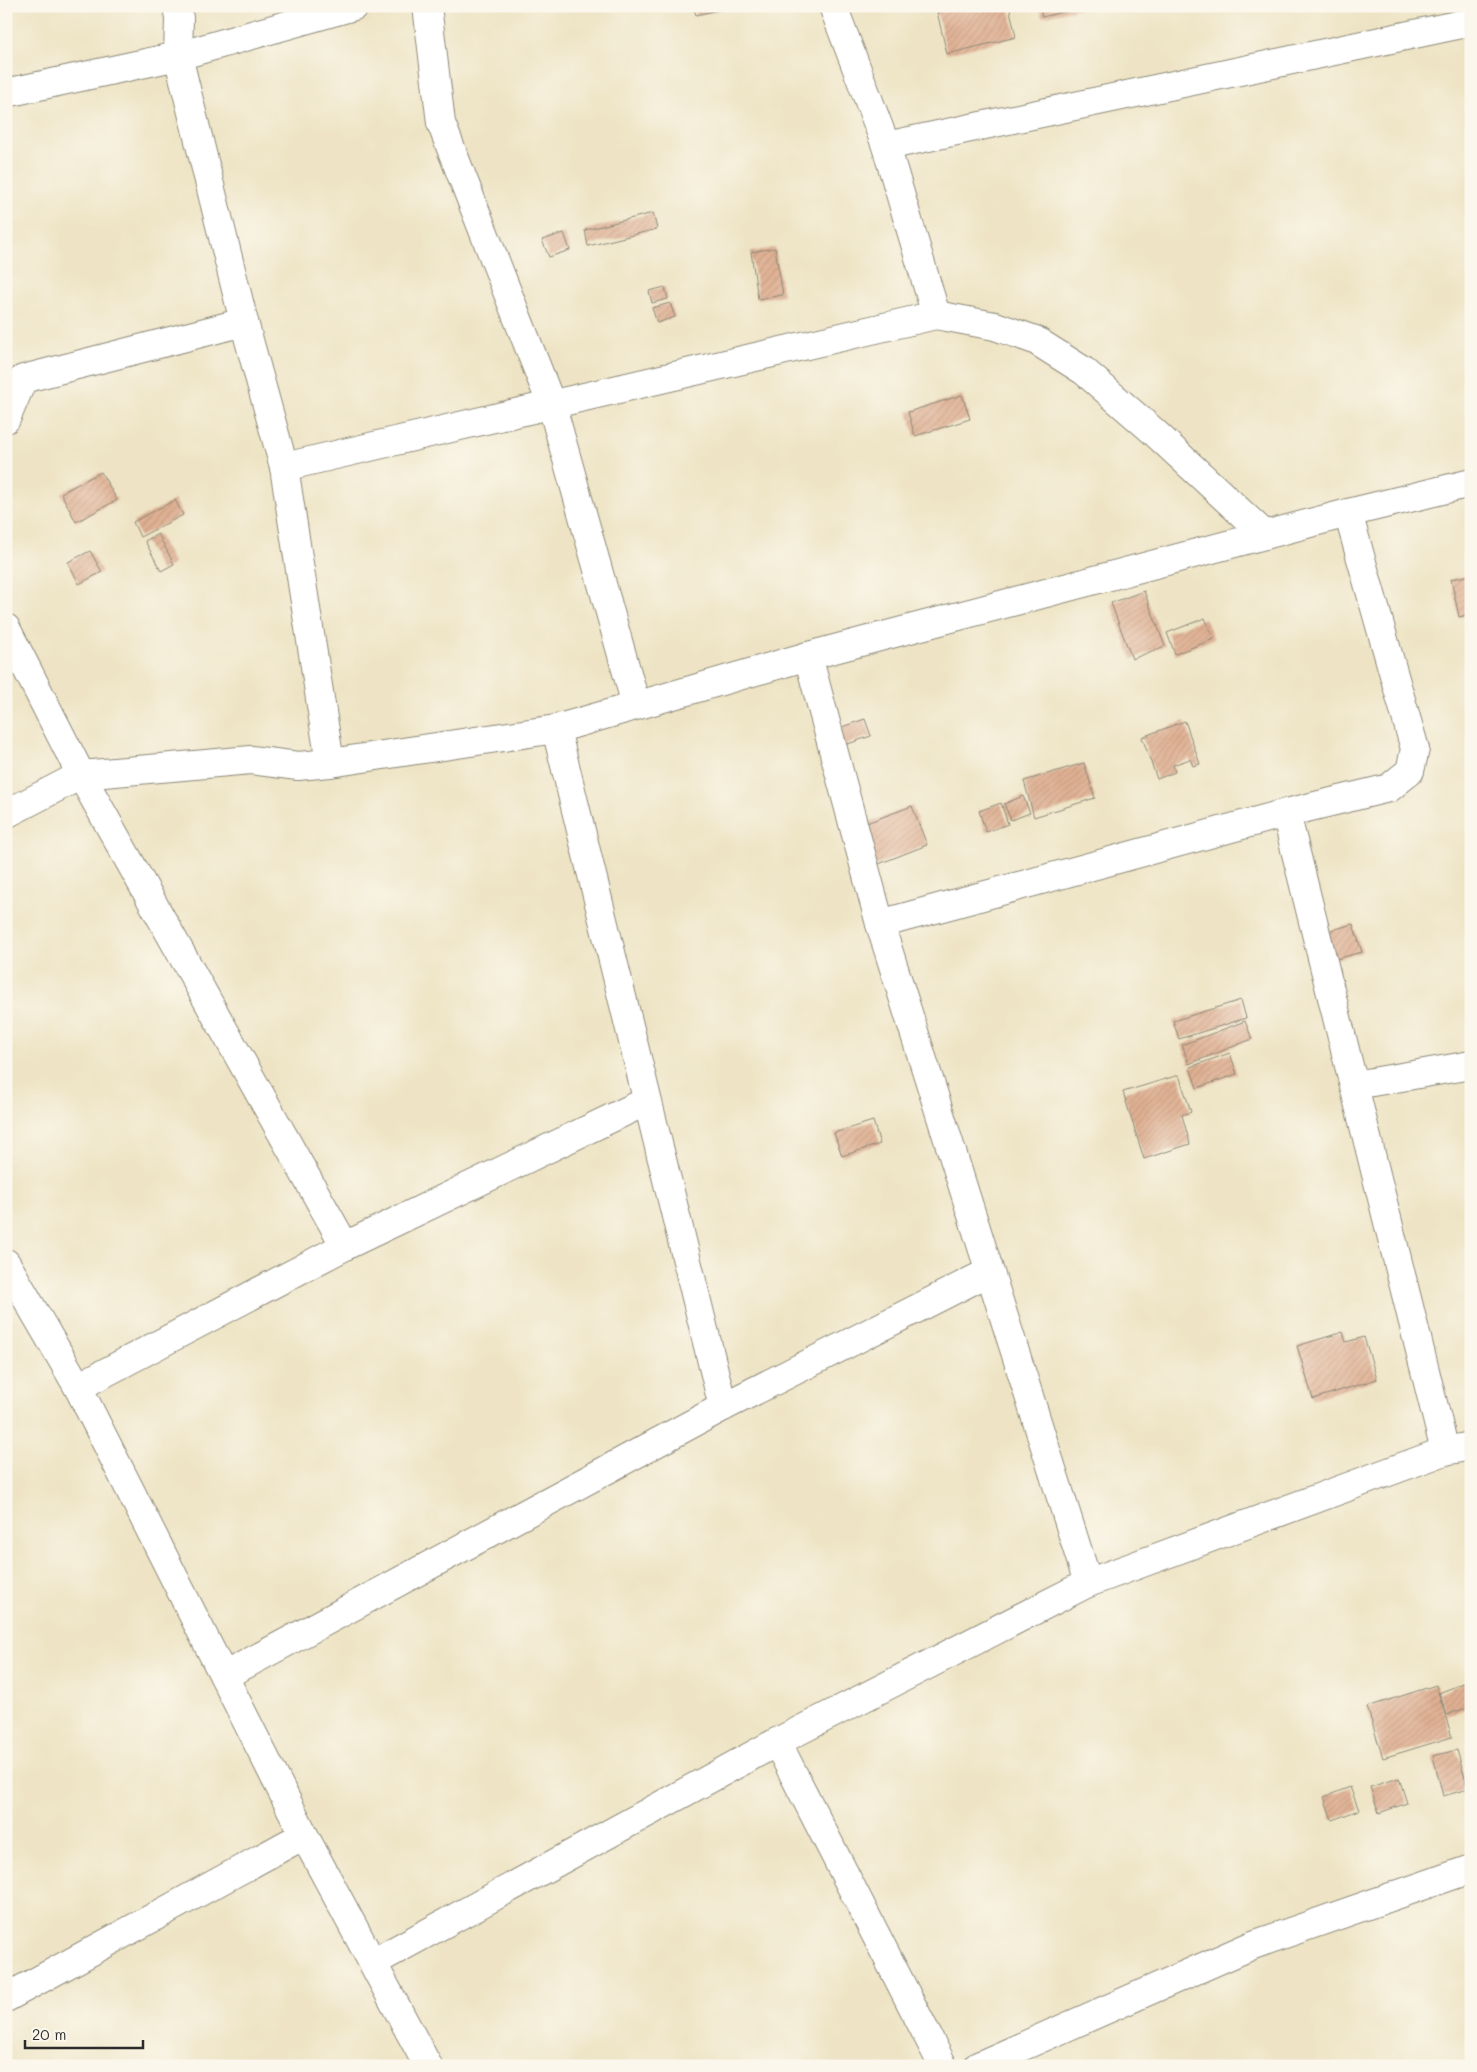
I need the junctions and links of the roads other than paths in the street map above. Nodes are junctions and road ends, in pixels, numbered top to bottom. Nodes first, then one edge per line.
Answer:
1 (177, 6) edge
2 (354, 6) edge
3 (427, 6) edge
4 (833, 6) edge
5 (1471, 22) edge
6 (178, 56) junction
7 (6, 93) edge
8 (886, 146) junction
9 (936, 315) junction
10 (244, 322) junction
11 (15, 381) edge
12 (552, 406) junction
13 (6, 419) edge
14 (284, 467) junction
15 (1471, 483) edge
16 (1348, 513) junction
17 (1265, 535) junction
18 (6, 628) edge
19 (808, 656) junction
20 (636, 705) junction
21 (556, 730) junction
22 (330, 763) junction
23 (81, 776) junction
24 (1286, 813) junction
25 (6, 814) edge
26 (880, 924) junction
27 (1471, 1065) edge
28 (1355, 1085) junction
29 (647, 1101) junction
30 (345, 1246) junction
31 (6, 1263) edge
32 (989, 1272) junction
33 (78, 1387) junction
34 (723, 1407) junction
35 (1458, 1448) edge
36 (1088, 1583) junction
37 (224, 1676) junction
38 (777, 1742) junction
39 (304, 1835) junction
40 (1471, 1868) edge
41 (374, 1962) junction
42 (6, 1998) edge
43 (428, 2066) edge
44 (943, 2066) edge
45 (978, 2066) edge

1 - 6 street
2 - 6 street
3 - 12 street
4 - 8 street
5 - 8 street
6 - 7 street
6 - 10 street
8 - 9 street
9 - 12 street
9 - 17 street
10 - 11 street
10 - 14 street
11 - 13 street
12 - 14 street
12 - 20 street
14 - 22 street
15 - 16 street
16 - 17 street
16 - 24 street
17 - 19 street
18 - 23 street
19 - 20 street
19 - 26 street
20 - 21 street
21 - 22 street
21 - 29 street
22 - 23 street
23 - 25 street
23 - 30 street
24 - 26 street
24 - 28 street
26 - 32 street
27 - 28 street
28 - 35 street
29 - 30 street
29 - 34 street
30 - 33 street
31 - 33 street
32 - 34 street
32 - 36 street
33 - 37 street
34 - 37 street
35 - 36 street
36 - 38 street
37 - 39 street
38 - 41 street
38 - 44 street
39 - 41 street
39 - 42 street
40 - 45 street
41 - 43 street

